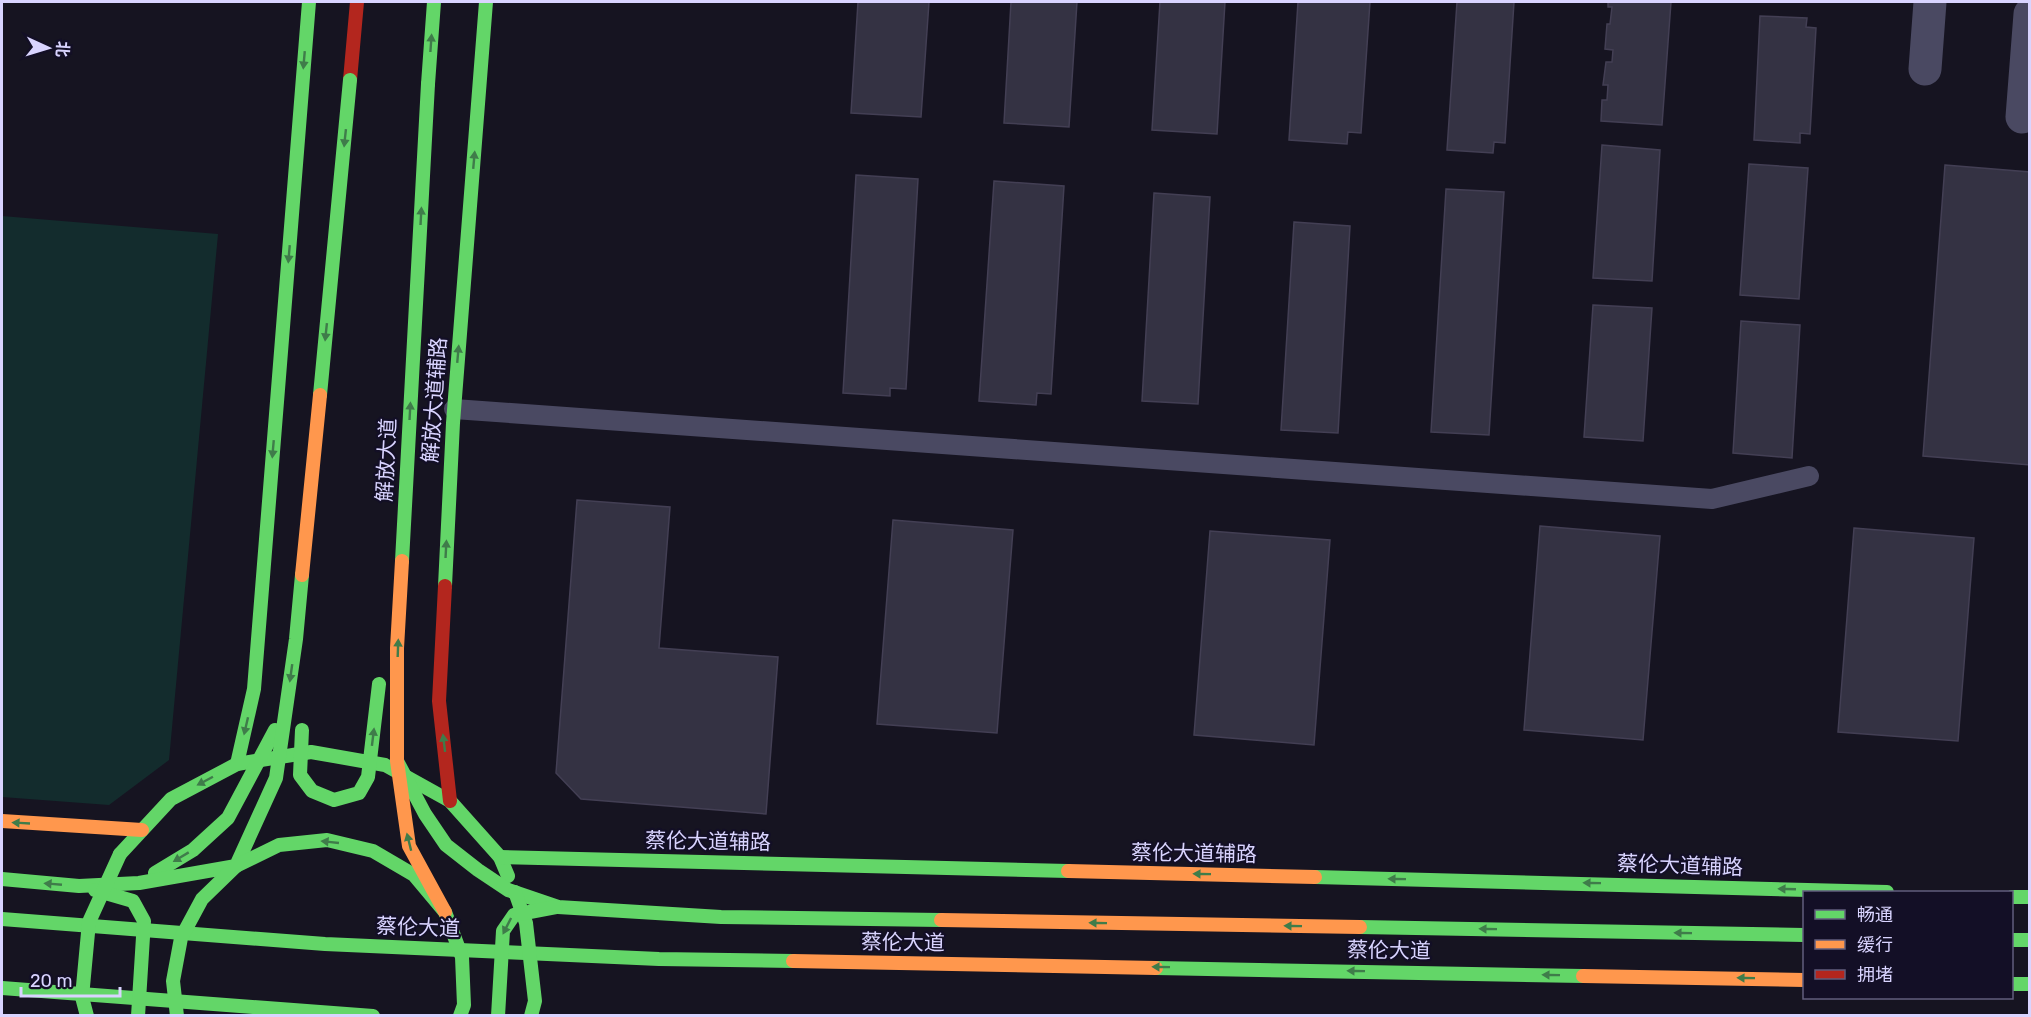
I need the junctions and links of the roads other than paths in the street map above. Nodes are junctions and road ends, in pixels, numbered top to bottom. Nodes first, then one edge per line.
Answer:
1 (309, 2) edge
2 (357, 2) edge
3 (434, 2) edge
4 (486, 2) edge
5 (1930, 2) edge
6 (2030, 14) edge
7 (1925, 69) dead end
8 (2022, 117) dead end
9 (454, 409) junction
10 (315, 446) junction
11 (408, 452) junction
12 (1809, 477) dead end
13 (384, 650) dead end
14 (381, 673) dead end
15 (304, 681) dead end
16 (286, 710) junction
17 (303, 716) dead end
18 (397, 761) junction
19 (237, 764) junction
20 (450, 801) junction
21 (2, 821) edge
22 (142, 830) junction
23 (500, 857) junction
24 (236, 866) junction
25 (2, 879) edge
26 (139, 882) junction
27 (79, 886) junction
28 (1853, 891) edge
29 (2013, 897) edge
30 (2030, 897) edge
31 (558, 907) junction
32 (445, 912) junction
33 (2, 919) edge
34 (1803, 935) edge
35 (2013, 940) edge
36 (2030, 940) edge
37 (1803, 980) edge
38 (2013, 984) edge
39 (2030, 984) edge
40 (2, 988) edge
41 (87, 1016) edge
42 (138, 1016) edge
43 (177, 1016) edge
44 (373, 1016) edge
45 (460, 1016) edge
46 (498, 1016) edge
47 (531, 1016) edge

1 -> 19 main road
2 -> 10 main road, bridge
11 -> 3 main road, 解放大道, bridge
9 -> 4 main road, 解放大道辅路
5 - 7 street
6 - 8 street
9 - 12 lane
20 -> 9 main road, 解放大道辅路
10 - 15 main road, bridge
10 -> 16 main road, bridge
11 - 13 main road, bridge
18 -> 11 main road, 解放大道, bridge
17 -> 14 main road, bridge
16 - 24 main road, bridge
16 -> 26 main road, bridge
18 - 31 main road, bridge
32 -> 18 main road, 解放大道, bridge
19 - 20 main road
19 -> 22 main road
20 - 23 main road
22 -> 21 main road
22 - 41 main road, bridge
28 -> 23 main road, 蔡伦大道辅路
23 - 47 main road, bridge
24 - 26 main road, bridge
32 -> 24 main road, bridge
24 - 43 main road, bridge
27 -> 25 main road, bridge
26 - 27 main road, bridge
27 - 42 main road, bridge
29 - 30 main road
34 -> 31 main road, bridge
31 -> 46 main road, bridge
32 - 45 main road, bridge
37 -> 33 main road, 蔡伦大道
35 - 36 main road
38 - 39 main road
40 - 44 main road

